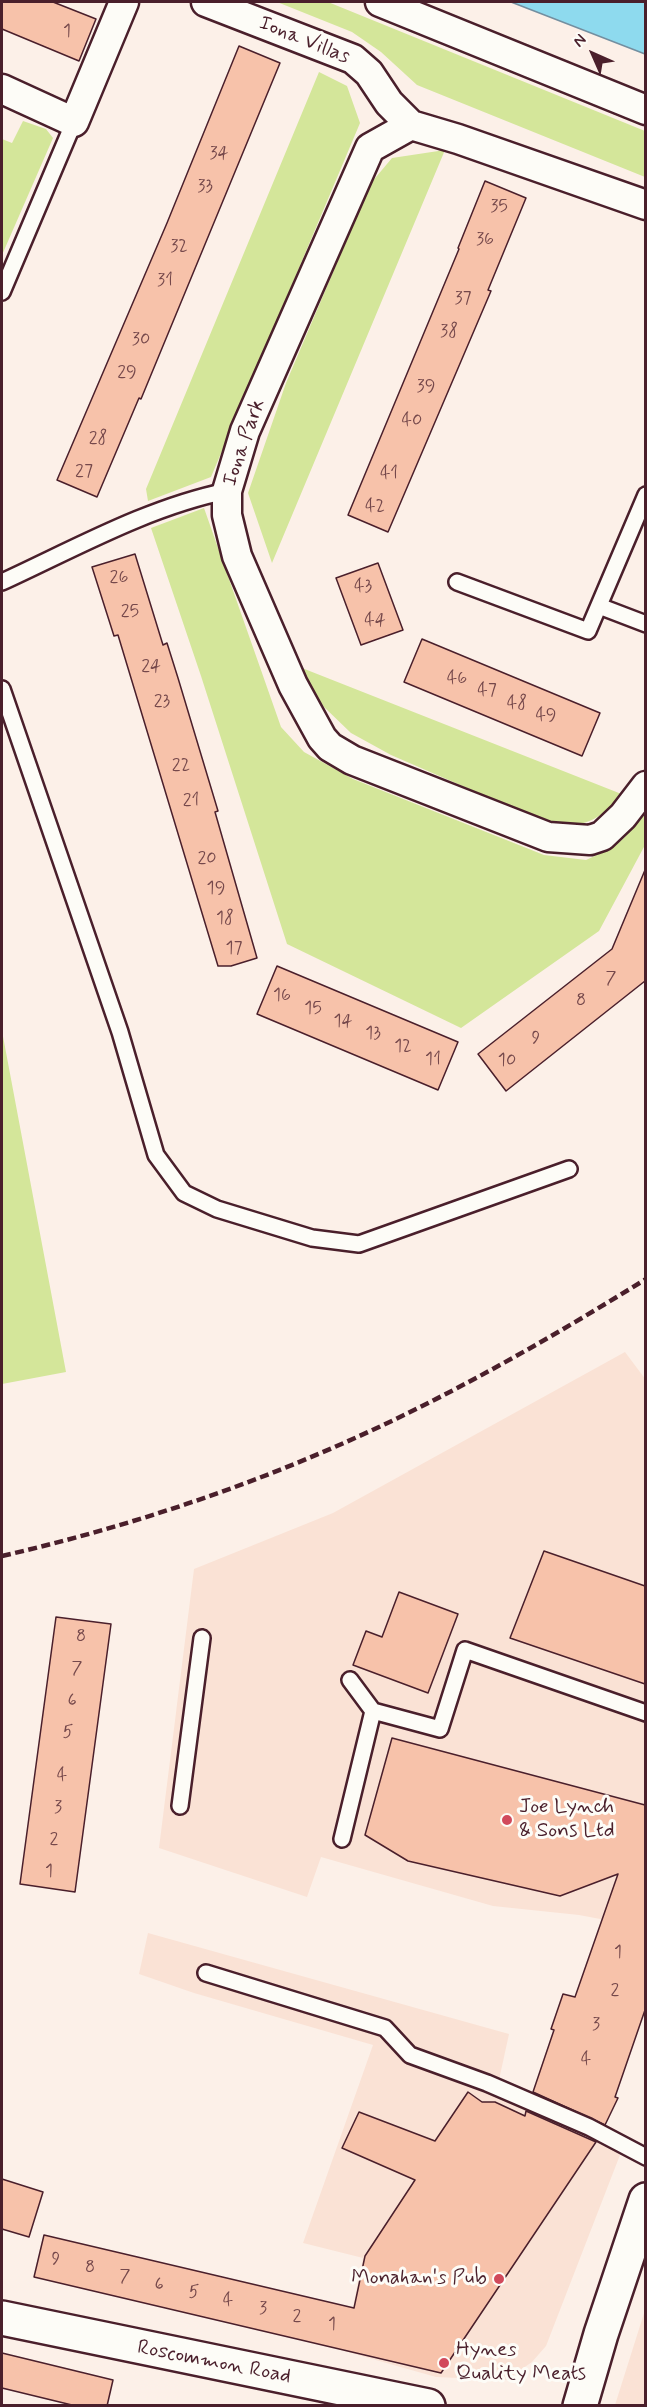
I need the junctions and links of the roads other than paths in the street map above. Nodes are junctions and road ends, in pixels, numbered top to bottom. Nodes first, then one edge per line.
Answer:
1 (124, 2) edge
2 (206, 2) edge
3 (380, 2) edge
4 (2, 89) edge
5 (645, 110) edge
6 (74, 122) junction
7 (411, 125) junction
8 (645, 205) edge
9 (2, 292) edge
10 (227, 491) junction
11 (645, 495) edge
12 (2, 582) edge
13 (457, 582) dead end
14 (599, 606) junction
15 (645, 624) edge
16 (2, 689) edge
17 (645, 786) edge
18 (569, 1169) dead end
19 (202, 1638) dead end
20 (350, 1680) dead end
21 (374, 1711) junction
22 (645, 1713) edge
23 (180, 1806) dead end
24 (342, 1839) dead end
25 (206, 1973) dead end
26 (645, 2157) edge
27 (645, 2200) edge
28 (2, 2318) edge
29 (428, 2406) edge
30 (580, 2406) edge

1 - 6 street
2 - 7 street, Iona Villas
3 - 5 street
4 - 6 street
6 - 9 lane
7 - 8 street
7 - 10 street, Iona Park
10 - 12 lane
10 - 17 street, Iona Park
11 - 14 lane
13 - 14 lane
14 - 15 lane
16 - 18 lane
19 - 23 lane
20 - 21 lane
21 - 22 lane
21 - 24 lane
25 - 26 lane
27 - 30 main road
28 - 29 main road, Roscommon Road

